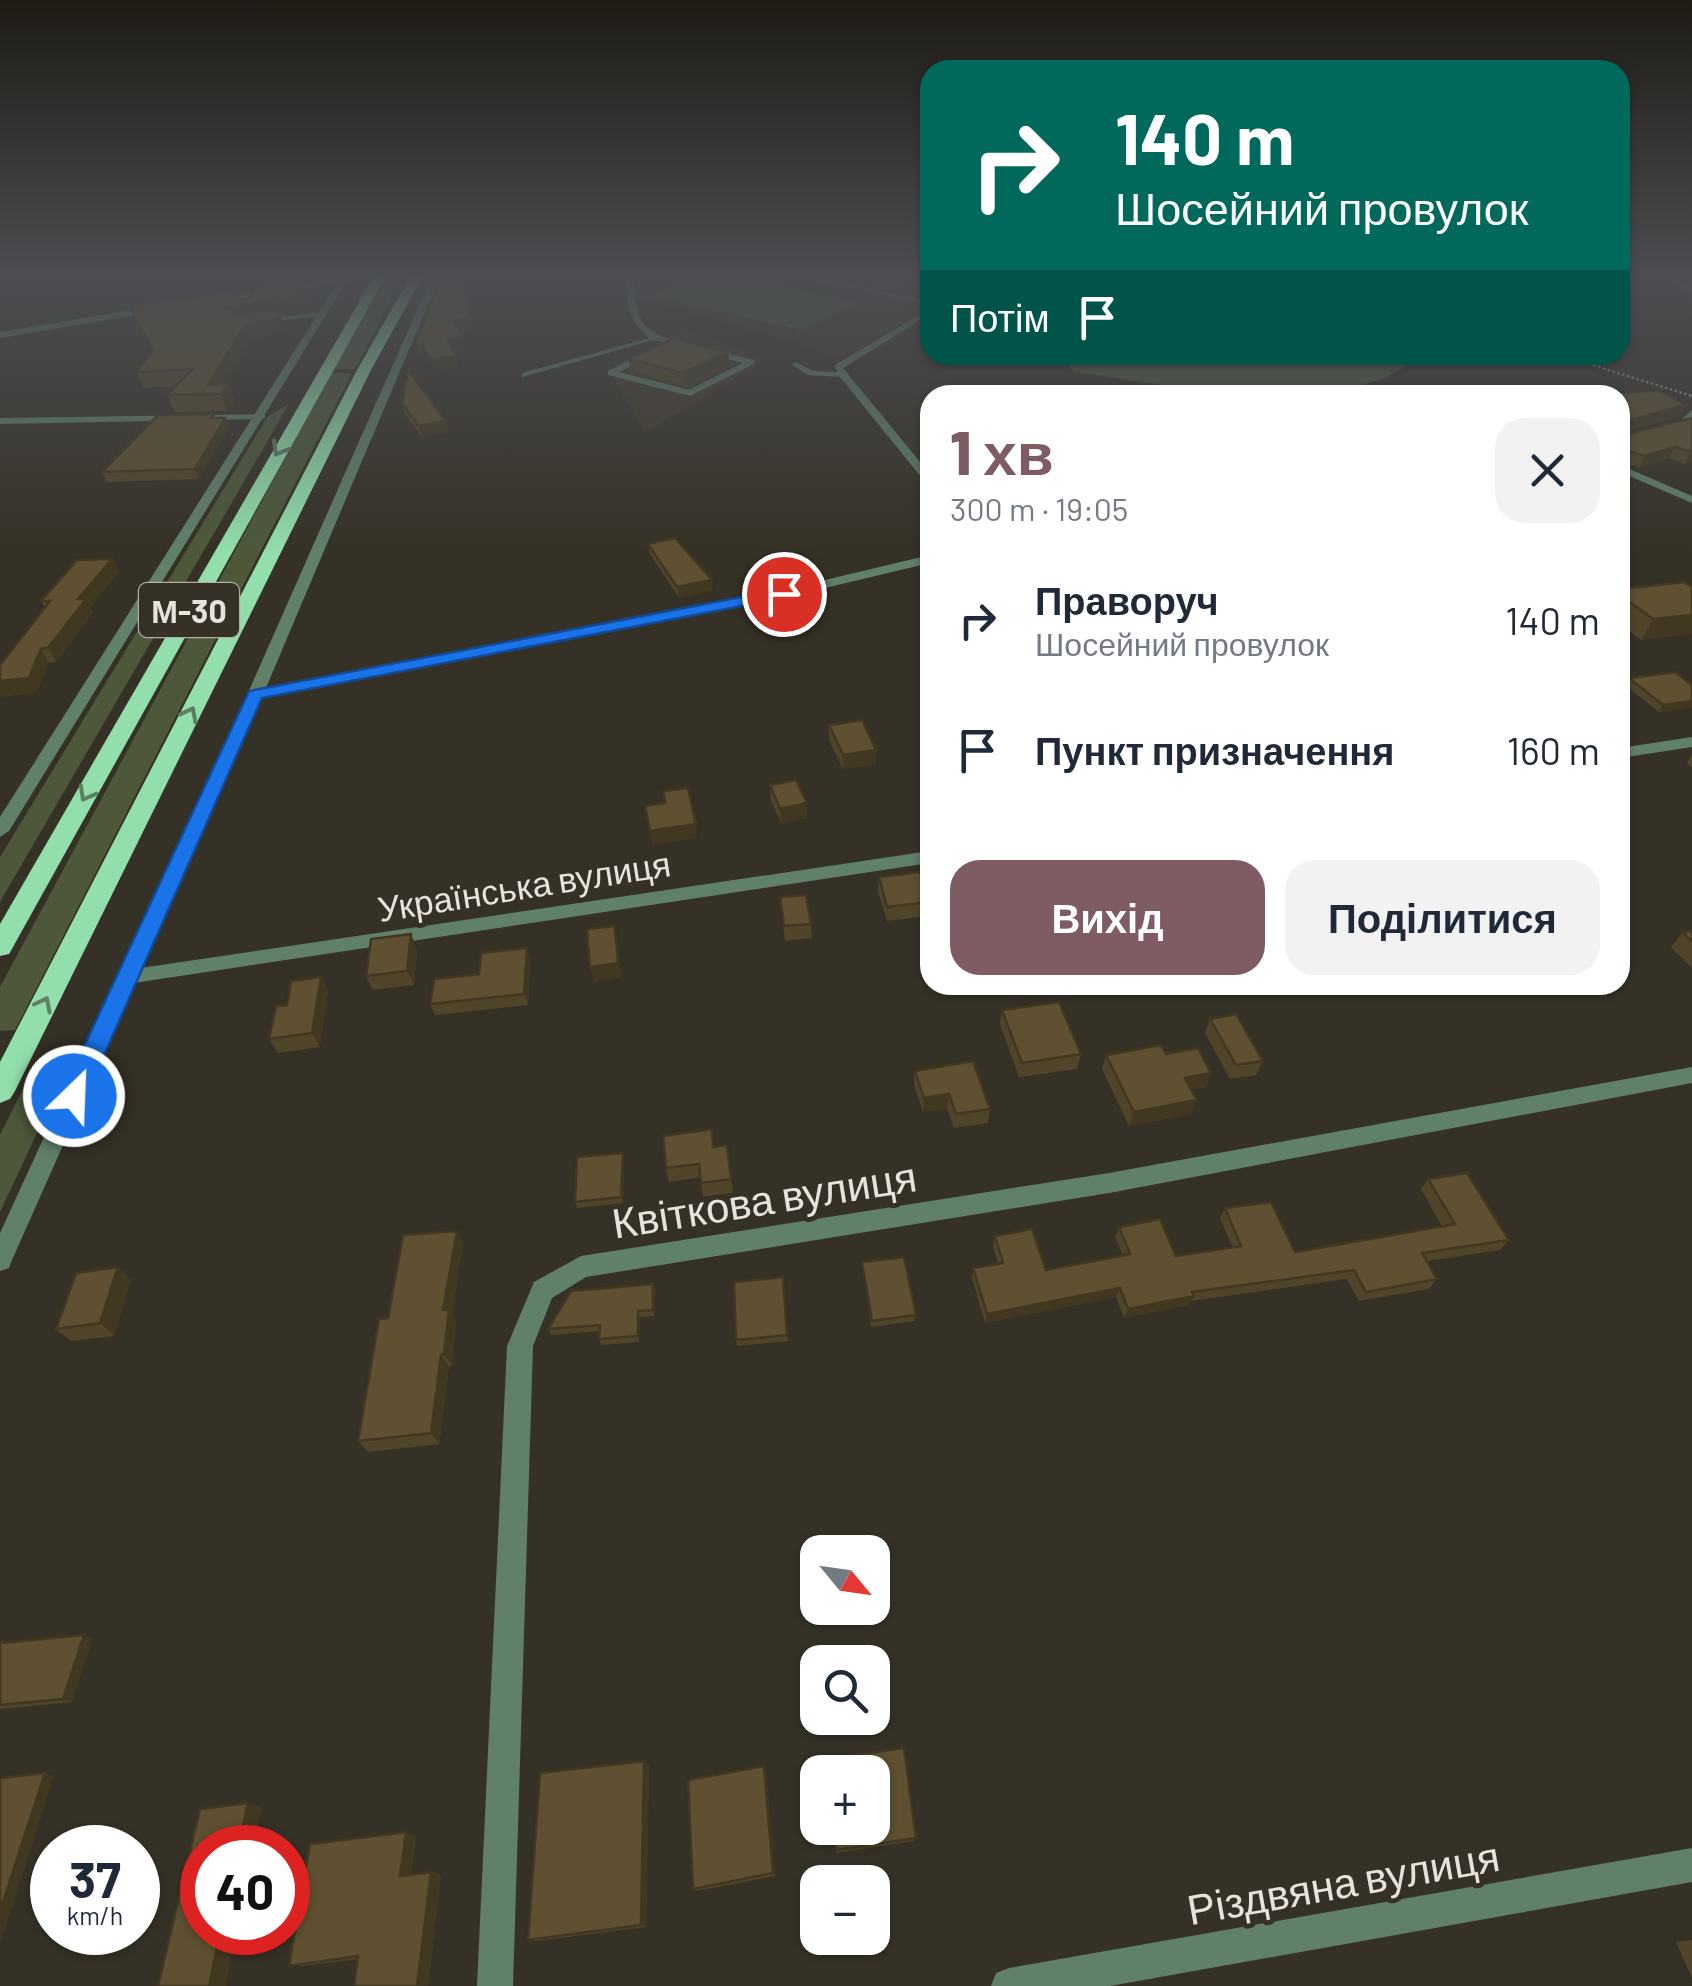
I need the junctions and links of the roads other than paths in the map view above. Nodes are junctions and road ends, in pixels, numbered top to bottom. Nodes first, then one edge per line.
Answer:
1 (292, 367) edge
2 (329, 367) edge
3 (366, 367) edge
4 (398, 367) edge
5 (560, 367) edge
6 (623, 367) edge
7 (743, 367) edge
8 (799, 367) edge
9 (839, 367) edge
10 (843, 375) junction
11 (525, 376) dead end
12 (1692, 413) edge
13 (262, 416) junction
14 (0, 421) edge
15 (1630, 437) edge
16 (920, 469) edge
17 (1630, 472) edge
18 (1692, 500) edge
19 (920, 560) edge
20 (256, 694) junction
21 (1692, 742) edge
22 (1630, 751) edge
23 (0, 830) edge
24 (920, 858) edge
25 (0, 948) edge
26 (128, 977) junction
27 (1692, 1075) edge
28 (0, 1091) edge
29 (0, 1260) edge
30 (1692, 1865) edge
31 (495, 1986) edge
32 (1009, 1986) edge

1 - 13 street
2 -> 25 highway, М-30
28 -> 3 highway, М-30
4 - 20 street
5 - 11 lane
6 - 7 lane
8 - 10 lane
9 - 10 lane
10 - 16 lane
12 - 15 street
13 - 14 lane
13 - 23 street
17 - 18 lane
19 - 20 street
20 - 26 street
21 - 22 street
24 - 26 street, Українська вулиця
26 - 29 street
27 - 31 street, Квіткова вулиця
30 - 32 street, Різдвяна вулиця

